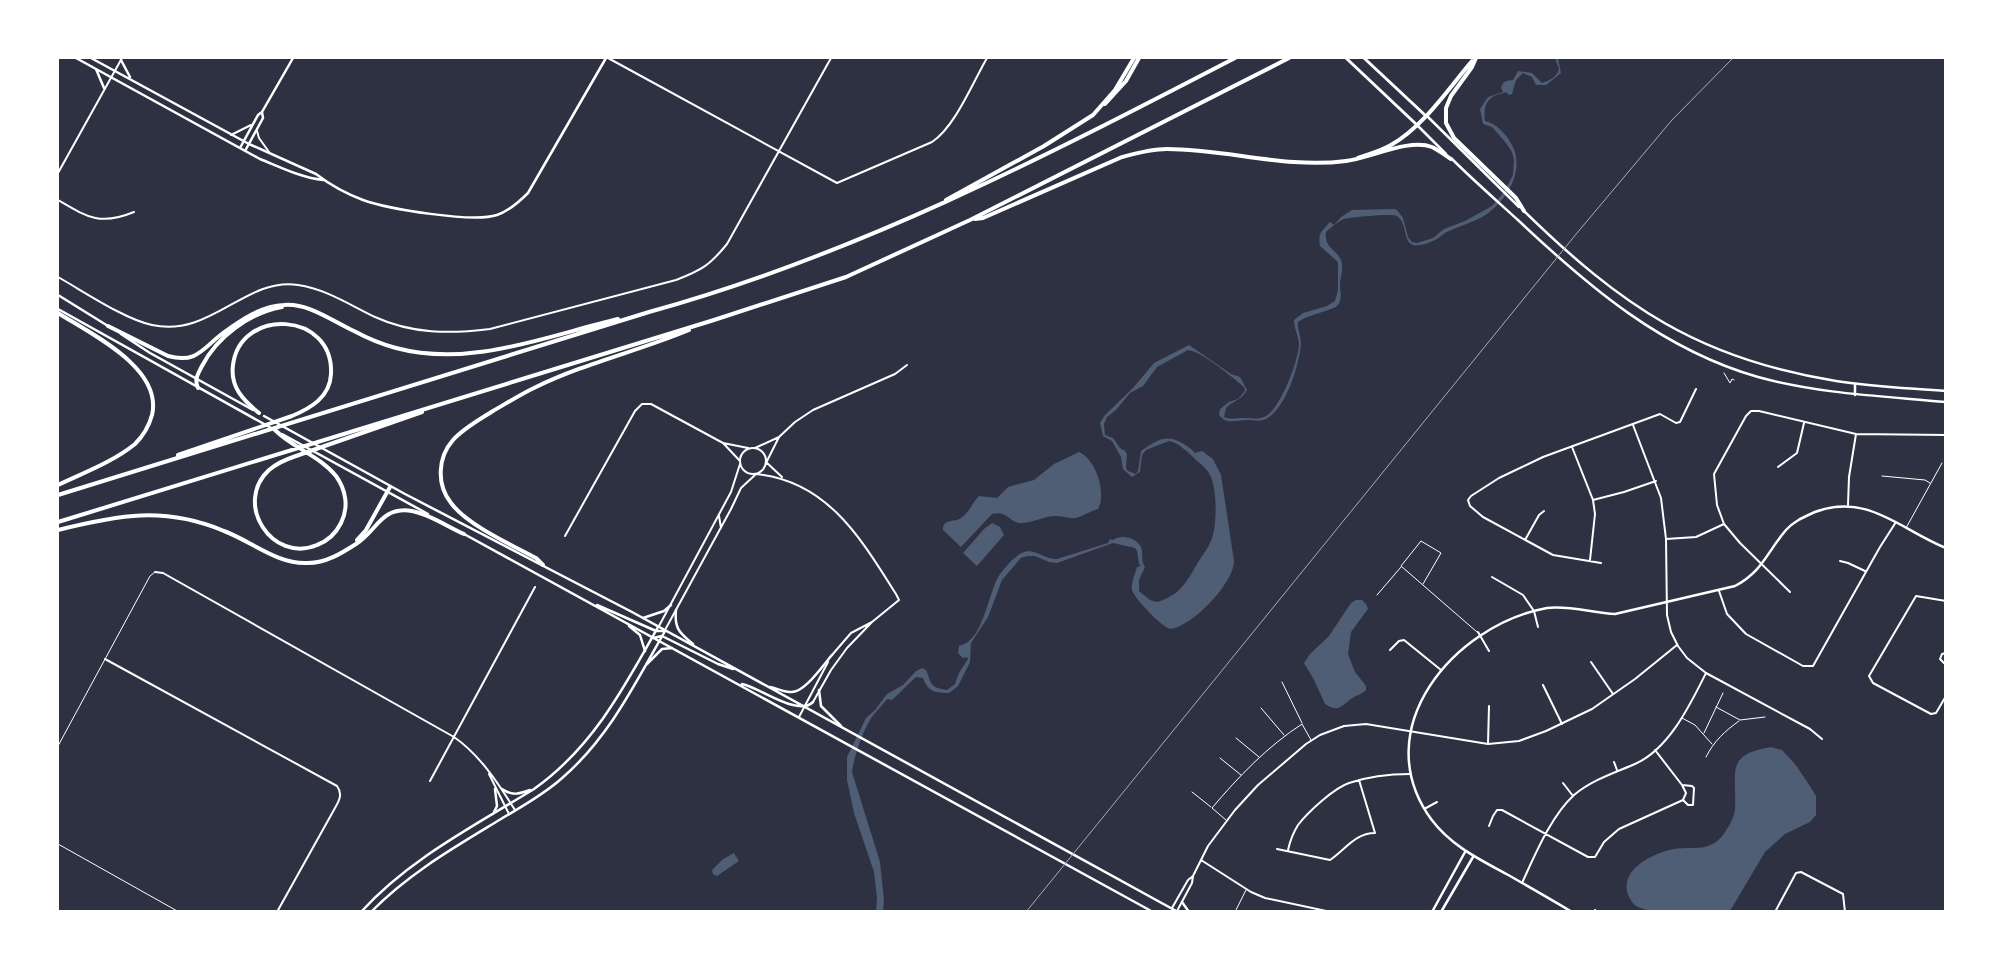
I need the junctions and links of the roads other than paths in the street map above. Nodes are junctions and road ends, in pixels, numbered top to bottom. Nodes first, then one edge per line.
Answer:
1 (76, 58) edge
2 (91, 58) edge
3 (292, 58) edge
4 (607, 58) edge
5 (832, 58) edge
6 (987, 58) edge
7 (1134, 58) edge
8 (1139, 58) edge
9 (1235, 58) edge
10 (1289, 58) edge
11 (1346, 58) edge
12 (1364, 58) edge
13 (1475, 58) edge
14 (122, 59) edge
15 (95, 68) junction
16 (114, 70) junction
17 (111, 76) junction
18 (130, 79) junction
19 (104, 88) junction
20 (262, 112) junction
21 (1093, 115) junction
22 (1426, 116) junction
23 (253, 123) junction
24 (1417, 125) junction
25 (257, 130) junction
26 (231, 135) junction
27 (243, 141) junction
28 (249, 144) junction
29 (240, 148) junction
30 (245, 151) junction
31 (779, 152) junction
32 (273, 156) junction
33 (1451, 159) junction
34 (1347, 162) junction
35 (1486, 171) junction
36 (58, 173) edge
37 (324, 180) junction
38 (58, 200) edge
39 (937, 205) junction
40 (1524, 211) joint
41 (134, 212) dead end
42 (970, 220) junction
43 (58, 277) edge
44 (58, 295) edge
45 (58, 309) edge
46 (309, 309) junction
47 (649, 312) junction
48 (58, 313) edge
49 (714, 320) junction
50 (108, 326) junction
51 (907, 365) dead end
52 (1724, 373) dead end
53 (196, 378) junction
54 (1734, 380) dead end
55 (1855, 384) junction
56 (198, 388) junction
57 (1696, 389) dead end
58 (1946, 391) edge
59 (1855, 395) junction
60 (1946, 402) edge
61 (442, 404) junction
62 (259, 413) junction
63 (264, 416) joint
64 (1804, 423) junction
65 (1633, 425) junction
66 (275, 430) junction
67 (1856, 434) junction
68 (1946, 435) edge
69 (780, 437) junction
70 (723, 443) junction
71 (1571, 446) junction
72 (755, 448) junction
73 (750, 449) junction
74 (766, 461) junction
75 (740, 462) junction
76 (1942, 463) dead end
77 (154, 464) junction
78 (1778, 467) dead end
79 (755, 474) junction
80 (1882, 476) dead end
81 (784, 479) junction
82 (1656, 481) junction
83 (1930, 483) junction
84 (58, 485) edge
85 (390, 487) junction
86 (387, 492) junction
87 (58, 495) edge
88 (1593, 500) junction
89 (1848, 505) junction
90 (1544, 511) dead end
91 (719, 514) junction
92 (58, 522) edge
93 (1896, 522) junction
94 (1724, 524) junction
95 (721, 528) junction
96 (1906, 528) junction
97 (58, 530) edge
98 (464, 534) junction
99 (565, 536) dead end
100 (1666, 539) junction
101 (1525, 540) junction
102 (352, 546) junction
103 (1946, 548) edge
104 (1590, 560) junction
105 (1840, 561) dead end
106 (1601, 563) dead end
107 (544, 565) junction
108 (1762, 565) junction
109 (1401, 566) junction
110 (155, 572) joint
111 (1866, 572) junction
112 (1492, 577) dead end
113 (1423, 584) junction
114 (535, 587) dead end
115 (1718, 591) junction
116 (1790, 592) dead end
117 (1377, 595) dead end
118 (587, 601) junction
119 (1946, 601) edge
120 (1668, 602) junction
121 (671, 605) junction
122 (676, 610) junction
123 (1534, 611) junction
124 (642, 618) junction
125 (622, 620) junction
126 (872, 622) junction
127 (658, 627) junction
128 (1538, 628) dead end
129 (664, 630) junction
130 (656, 631) junction
131 (1478, 632) joint
132 (662, 636) junction
133 (1480, 636) junction
134 (653, 638) junction
135 (659, 641) junction
136 (1677, 645) junction
137 (673, 648) junction
138 (698, 649) junction
139 (1390, 650) dead end
140 (645, 651) junction
141 (1490, 651) dead end
142 (1946, 653) edge
143 (832, 655) junction
144 (105, 659) junction
145 (1591, 662) dead end
146 (647, 664) junction
147 (1946, 665) edge
148 (1440, 670) junction
149 (742, 672) junction
150 (1706, 673) junction
151 (1282, 682) dead end
152 (738, 683) junction
153 (764, 685) junction
154 (1543, 685) dead end
155 (819, 690) junction
156 (1723, 693) dead end
157 (1613, 694) junction
158 (1946, 696) edge
159 (813, 702) joint
160 (1489, 706) dead end
161 (804, 707) junction
162 (1716, 707) junction
163 (1261, 708) dead end
164 (1681, 717) junction
165 (1765, 717) dead end
166 (798, 718) junction
167 (1740, 720) junction
168 (1302, 724) junction
169 (1562, 724) junction
170 (1410, 730) junction
171 (849, 731) junction
172 (1704, 734) junction
173 (1284, 735) junction
174 (454, 737) junction
175 (1236, 738) dead end
176 (1311, 740) junction
177 (1822, 740) dead end
178 (1488, 744) junction
179 (1712, 745) junction
180 (58, 746) edge
181 (1656, 750) junction
182 (1706, 757) dead end
183 (1220, 758) dead end
184 (1260, 758) junction
185 (1614, 762) dead end
186 (1617, 770) junction
187 (488, 772) junction
188 (1410, 774) junction
189 (1241, 775) junction
190 (1359, 780) junction
191 (430, 781) dead end
192 (1563, 783) dead end
193 (1682, 785) junction
194 (496, 789) junction
195 (502, 789) junction
196 (534, 789) junction
197 (1192, 792) dead end
198 (1573, 796) junction
199 (1683, 800) junction
200 (1437, 802) dead end
201 (511, 803) junction
202 (505, 807) junction
203 (1212, 808) junction
204 (1425, 809) junction
205 (515, 810) junction
206 (493, 814) junction
207 (509, 814) junction
208 (1227, 820) junction
209 (1489, 826) dead end
210 (1546, 834) junction
211 (58, 844) edge
212 (1277, 848) dead end
213 (1288, 850) junction
214 (1466, 852) junction
215 (1473, 856) junction
216 (1201, 860) junction
217 (1193, 876) junction
218 (1522, 883) junction
219 (1247, 890) junction
220 (1182, 902) junction
221 (1143, 906) junction
222 (1171, 910) edge
223 (1177, 911) edge
224 (179, 912) edge
225 (277, 912) edge
226 (360, 912) edge
227 (371, 912) edge
228 (1148, 912) edge
229 (1153, 912) edge
230 (1189, 912) edge
231 (1235, 912) edge
232 (1331, 912) edge
233 (1432, 912) edge
234 (1441, 912) edge
235 (1572, 912) edge
236 (1775, 912) edge
237 (1845, 912) edge

1 - 15 main road
2 - 16 main road
3 - 20 main road
4 - 31 street
4 - 37 main road
5 - 31 street
6 - 31 street
7 - 21 highway
8 - 21 highway
9 - 39 highway
10 - 42 highway
11 - 24 main road
12 - 22 main road
13 - 22 highway
13 - 35 highway
14 - 16 street
14 - 18 main road
15 - 17 main road
15 - 19 main road
16 - 17 street
16 - 18 main road
17 - 19 street
17 - 29 main road
18 - 26 main road
19 - 36 street
20 - 23 main road
20 - 25 main road
21 - 39 highway
22 - 24 highway
22 - 35 main road
23 - 26 street
23 - 27 main road
24 - 33 main road
24 - 34 highway
25 - 28 main road
25 - 32 street
26 - 27 main road
27 - 28 main road
27 - 29 main road
28 - 30 main road
28 - 32 main road
29 - 30 main road
30 - 37 main road
31 - 43 street
32 - 37 main road
33 - 34 highway
33 - 59 main road
34 - 42 highway
35 - 40 highway
38 - 41 street
39 - 47 highway
40 - 55 main road
42 - 49 highway
44 - 50 main road
45 - 56 main road
46 - 47 highway
46 - 50 highway
46 - 53 highway
47 - 77 highway
48 - 84 highway
49 - 61 highway
49 - 107 highway
50 - 53 main road
51 - 69 street
52 - 54 street
53 - 56 highway
53 - 62 main road
55 - 58 main road
55 - 59 main road
56 - 66 main road
57 - 65 street
59 - 60 main road
61 - 66 highway
61 - 92 highway
62 - 63 main road
62 - 77 highway
63 - 85 main road
64 - 67 street
64 - 78 street
64 - 94 street
65 - 71 street
65 - 82 street
66 - 86 main road
67 - 68 street
67 - 89 street
69 - 72 street
69 - 74 street
70 - 73 street
70 - 75 street
70 - 99 street
71 - 88 street
71 - 101 street
72 - 73 street
72 - 74 street
73 - 75 street
74 - 79 street
74 - 81 street
75 - 79 street
75 - 91 street
76 - 83 street
77 - 87 highway
79 - 81 street
79 - 95 street
80 - 83 street
81 - 126 street
82 - 88 street
82 - 100 street
83 - 96 street
85 - 86 highway
85 - 107 main road
86 - 98 main road
86 - 102 highway
88 - 104 street
89 - 93 main road
89 - 108 main road
90 - 101 street
91 - 95 street
91 - 121 street
93 - 96 main road
93 - 111 street
94 - 100 street
94 - 108 street
95 - 122 street
96 - 103 main road
97 - 102 highway
98 - 102 highway
98 - 118 main road
100 - 120 street
101 - 104 street
104 - 106 street
105 - 111 street
107 - 124 main road
108 - 115 main road
108 - 116 street
109 - 113 street
109 - 113 street
109 - 117 street
110 - 144 street
110 - 174 street
111 - 115 street
112 - 123 street
113 - 131 street
114 - 174 street
115 - 120 main road
118 - 125 main road
118 - 130 main road
119 - 158 street
120 - 123 main road
120 - 136 street
121 - 124 main road
121 - 127 street
122 - 129 street
122 - 138 main road
123 - 128 street
123 - 133 main road
124 - 127 main road
125 - 134 main road
125 - 140 main road
126 - 143 street
126 - 155 street
127 - 129 main road
127 - 130 main road
129 - 130 main road
129 - 132 main road
129 - 138 main road
130 - 134 main road
131 - 133 street
132 - 134 main road
132 - 135 main road
132 - 149 main road
133 - 141 street
133 - 148 main road
134 - 135 main road
134 - 140 main road
135 - 137 main road
135 - 146 main road
136 - 150 street
136 - 157 street
137 - 146 main road
137 - 152 main road
138 - 149 main road
139 - 148 street
140 - 196 main road
142 - 147 street
143 - 153 main road
143 - 161 street
144 - 180 street
144 - 225 street
145 - 157 street
146 - 205 main road
148 - 170 main road
149 - 153 main road
150 - 164 street
150 - 177 street
151 - 168 street
152 - 161 main road
152 - 166 main road
153 - 161 main road
154 - 169 street
155 - 159 street
155 - 171 main road
156 - 162 street
157 - 169 street
159 - 161 main road
160 - 178 street
161 - 166 street
161 - 171 main road
162 - 167 street
162 - 172 street
163 - 173 street
164 - 172 street
164 - 181 street
165 - 167 street
166 - 221 main road
167 - 179 street
168 - 173 street
168 - 176 street
169 - 178 street
170 - 176 street
170 - 178 street
170 - 188 main road
171 - 222 main road
172 - 179 street
173 - 184 street
174 - 187 street
174 - 191 street
175 - 184 street
176 - 208 street
179 - 182 street
181 - 186 street
181 - 193 street
183 - 189 street
184 - 189 street
185 - 186 street
186 - 198 street
187 - 194 street
187 - 195 street
188 - 190 street
188 - 204 main road
189 - 203 street
190 - 213 street
190 - 213 street
192 - 198 street
193 - 199 street
193 - 199 street
194 - 202 street
194 - 206 main road
195 - 196 main road
195 - 201 street
196 - 201 main road
197 - 203 street
198 - 210 street
199 - 210 street
200 - 204 street
201 - 202 main road
201 - 205 street
202 - 206 main road
202 - 207 street
203 - 208 street
204 - 214 main road
205 - 207 main road
206 - 226 main road
207 - 227 main road
208 - 216 street
209 - 210 street
210 - 218 street
211 - 224 street
212 - 213 street
214 - 215 main road
214 - 233 main road
215 - 218 main road
215 - 234 main road
216 - 217 street
216 - 219 street
217 - 220 street
217 - 222 street
218 - 235 main road
219 - 231 street
219 - 232 street
220 - 223 street
220 - 230 main road
221 - 228 main road
221 - 229 main road
222 - 223 main road
236 - 237 street

